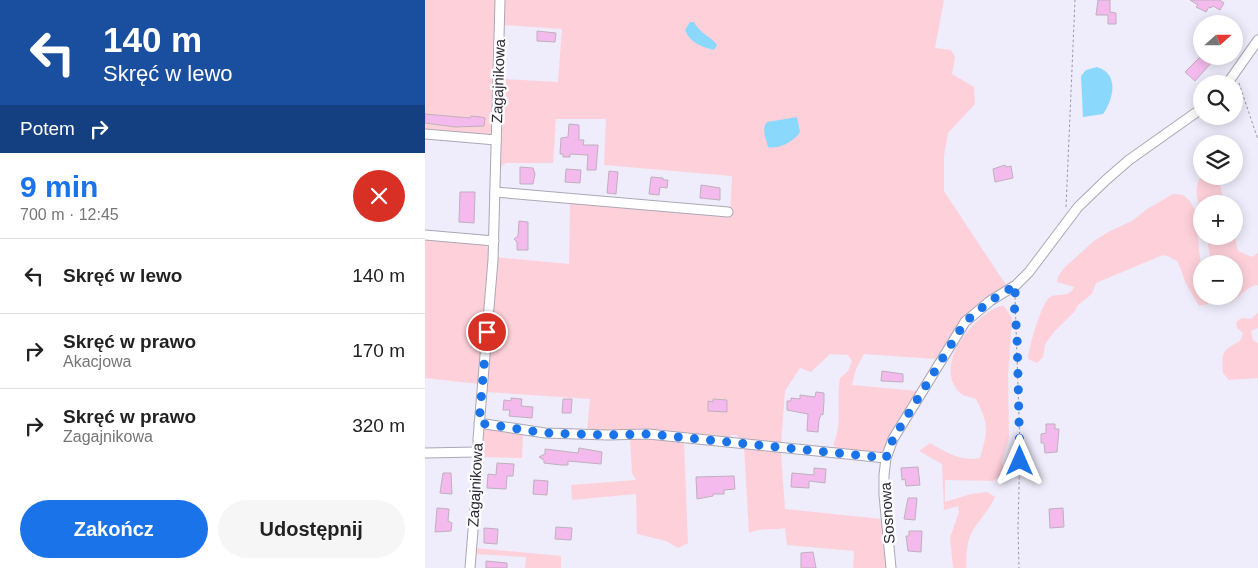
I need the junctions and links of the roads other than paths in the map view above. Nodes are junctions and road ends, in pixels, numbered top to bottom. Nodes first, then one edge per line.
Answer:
1 (500, 0) edge
2 (1258, 40) edge
3 (1234, 75) edge
4 (1193, 115) edge
5 (425, 134) edge
6 (496, 140) junction
7 (495, 192) junction
8 (729, 212) dead end
9 (425, 235) edge
10 (493, 241) junction
11 (479, 423) junction
12 (477, 452) junction
13 (425, 453) edge
14 (886, 458) junction
15 (470, 568) edge
16 (891, 568) edge

1 - 6 street, Zagajnikowa
2 - 3 street
4 - 14 street, Sosnowa
5 - 6 street
6 - 7 street, Zagajnikowa
7 - 8 street
7 - 10 street, Zagajnikowa
9 - 10 street
10 - 11 street, Zagajnikowa
11 - 12 street, Zagajnikowa
11 - 14 street
12 - 13 street
12 - 15 street, Zagajnikowa
14 - 16 street, Sosnowa

